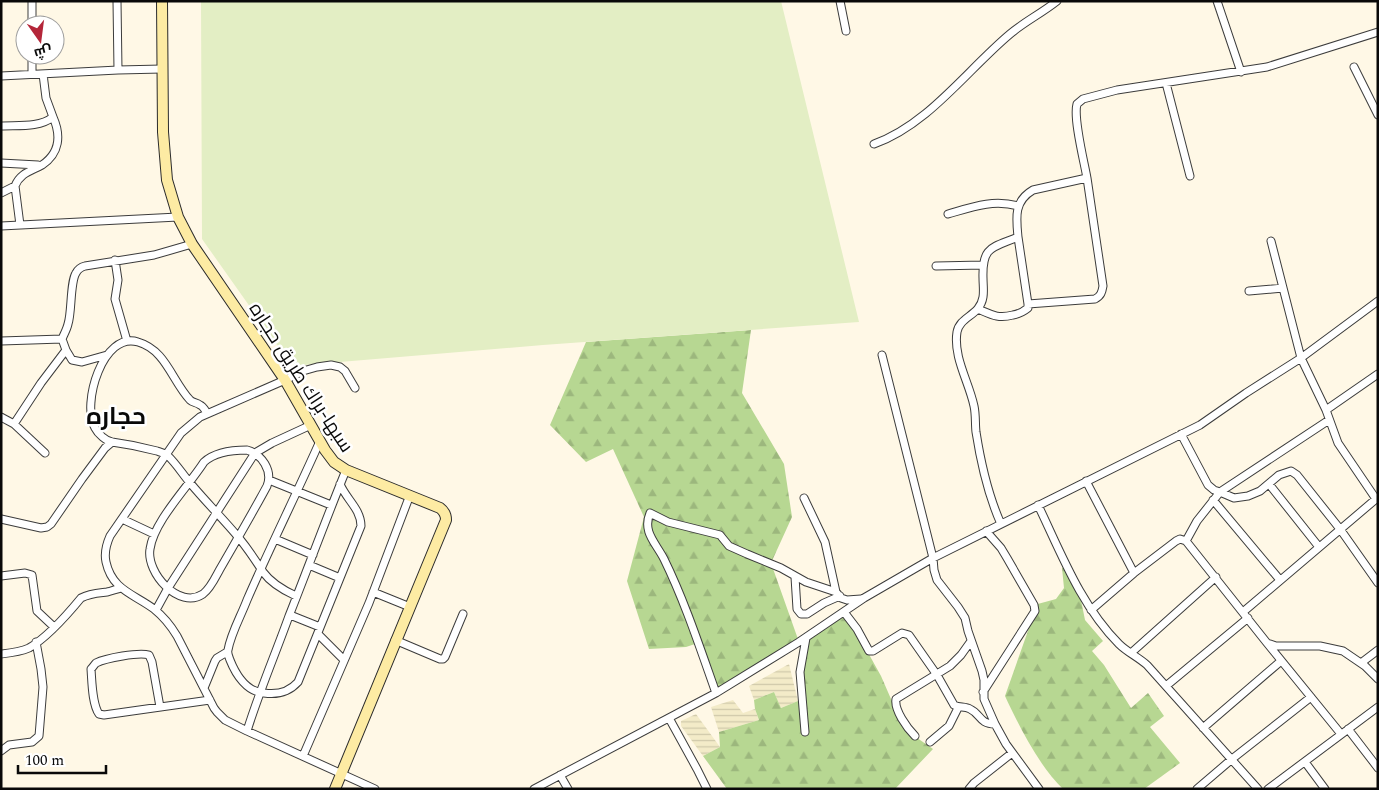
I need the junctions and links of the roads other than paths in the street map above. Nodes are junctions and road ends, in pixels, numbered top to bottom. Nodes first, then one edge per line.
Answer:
1 (32, 1) edge
2 (117, 1) edge
3 (162, 1) edge
4 (840, 1) edge
5 (1057, 1) edge
6 (1217, 1) edge
7 (32, 15) edge
8 (846, 32) dead end
9 (1378, 32) edge
10 (32, 65) edge
11 (1354, 67) dead end
12 (162, 69) junction
13 (118, 70) junction
14 (1241, 72) junction
15 (32, 74) junction
16 (43, 74) junction
17 (1, 76) edge
18 (1166, 83) junction
19 (1378, 115) edge
20 (53, 117) junction
21 (1, 126) edge
22 (874, 144) dead end
23 (1, 163) edge
24 (41, 165) junction
25 (1190, 176) dead end
26 (1087, 178) junction
27 (15, 186) junction
28 (1, 193) edge
29 (1018, 206) junction
30 (948, 214) dead end
31 (178, 217) junction
32 (20, 225) junction
33 (1, 226) edge
34 (1018, 237) junction
35 (1271, 240) dead end
36 (192, 244) junction
37 (115, 260) junction
38 (983, 265) junction
39 (936, 266) dead end
40 (1283, 288) junction
41 (1249, 291) dead end
42 (1378, 301) edge
43 (1028, 304) junction
44 (978, 309) junction
45 (62, 339) junction
46 (127, 340) junction
47 (1, 341) edge
48 (66, 350) junction
49 (107, 355) junction
50 (882, 355) dead end
51 (1302, 358) junction
52 (1378, 374) edge
53 (285, 380) junction
54 (355, 388) dead end
55 (1326, 410) junction
56 (207, 413) junction
57 (1, 417) edge
58 (1330, 420) junction
59 (14, 424) junction
60 (311, 425) junction
61 (1181, 434) junction
62 (320, 441) junction
63 (112, 442) junction
64 (45, 453) dead end
65 (255, 453) junction
66 (166, 454) junction
67 (346, 470) junction
68 (269, 480) junction
69 (1086, 481) junction
70 (190, 482) junction
71 (340, 484) junction
72 (1269, 484) junction
73 (298, 492) junction
74 (1220, 492) junction
75 (410, 495) junction
76 (804, 498) dead end
77 (1213, 500) junction
78 (1377, 500) edge
79 (331, 505) junction
80 (1038, 506) junction
81 (217, 514) junction
82 (1, 518) edge
83 (122, 519) junction
84 (1002, 524) junction
85 (1340, 529) junction
86 (986, 532) junction
87 (154, 534) junction
88 (238, 538) junction
89 (275, 539) junction
90 (1186, 541) junction
91 (1319, 547) junction
92 (313, 555) junction
93 (933, 558) junction
94 (309, 565) junction
95 (261, 567) junction
96 (1134, 574) junction
97 (1, 576) edge
98 (795, 577) junction
99 (1216, 577) junction
100 (340, 578) junction
101 (1280, 580) junction
102 (1378, 583) edge
103 (121, 588) junction
104 (168, 588) junction
105 (373, 592) junction
106 (838, 594) junction
107 (296, 596) junction
108 (864, 598) junction
109 (410, 607) junction
110 (156, 610) junction
111 (1091, 610) junction
112 (844, 612) junction
113 (463, 614) dead end
114 (290, 615) junction
115 (1245, 615) junction
116 (54, 627) junction
117 (319, 630) junction
118 (806, 638) junction
119 (395, 640) junction
120 (971, 640) junction
121 (36, 642) junction
122 (1267, 643) junction
123 (1378, 650) edge
124 (227, 652) junction
125 (1131, 653) junction
126 (1, 654) edge
127 (344, 660) junction
128 (1281, 661) junction
129 (1361, 663) junction
130 (937, 675) junction
131 (1378, 678) edge
132 (1166, 686) junction
133 (204, 688) junction
134 (983, 692) junction
135 (259, 693) junction
136 (716, 693) junction
137 (1311, 697) junction
138 (210, 700) junction
139 (160, 707) junction
140 (1378, 707) edge
141 (958, 708) junction
142 (669, 718) junction
143 (994, 724) junction
144 (1204, 728) junction
145 (1348, 730) junction
146 (247, 731) junction
147 (805, 732) dead end
148 (1341, 734) junction
149 (915, 736) dead end
150 (930, 742) dead end
151 (1, 751) edge
152 (1012, 753) junction
153 (303, 756) junction
154 (1232, 759) junction
155 (1305, 762) junction
156 (1378, 768) edge
157 (342, 773) junction
158 (560, 775) junction
159 (1324, 788) edge
160 (335, 789) edge
161 (375, 789) edge
162 (534, 789) edge
163 (568, 789) edge
164 (707, 789) edge
165 (969, 789) edge
166 (1039, 789) edge
167 (1197, 789) edge
168 (1258, 789) edge
169 (1268, 789) edge

1 - 7 street
2 - 13 street
3 - 12 main road, سبها-براك طريق حجاره
4 - 8 street
5 - 22 street
6 - 14 street
9 - 14 street
10 - 15 street
11 - 19 street
12 - 13 street
12 - 31 main road, سبها-براك طريق حجاره
13 - 16 street
14 - 18 street
15 - 16 street
15 - 17 street
16 - 20 street
18 - 25 street
18 - 26 street
20 - 21 street
20 - 24 street
23 - 24 street
24 - 27 street
26 - 29 street
26 - 43 street
27 - 28 street
27 - 32 street
29 - 30 street
29 - 34 street
31 - 32 street
31 - 36 main road, سبها-براك طريق حجاره
32 - 33 street
34 - 38 street
34 - 43 street
35 - 40 street
36 - 37 street
36 - 53 main road, سبها-براك طريق حجاره
37 - 45 street
37 - 46 street
38 - 39 street
38 - 44 street
40 - 41 street
40 - 51 street
42 - 51 street
43 - 44 street
44 - 84 street
45 - 47 street
45 - 48 street
46 - 49 street
46 - 56 street
48 - 49 street
48 - 59 street
49 - 63 street
50 - 93 street
51 - 55 street
51 - 61 street
52 - 55 street
53 - 54 street
53 - 56 street
53 - 60 main road, سبها-براك طريق حجاره
55 - 58 street
56 - 66 street
57 - 59 street
58 - 74 street
58 - 78 street
59 - 64 street
60 - 62 main road, سبها-براك طريق حجاره
60 - 65 street
61 - 69 street
61 - 74 street
62 - 67 main road, سبها-براك طريق حجاره
62 - 73 street
63 - 66 street
63 - 82 street
65 - 68 street
65 - 70 street
65 - 81 street
66 - 70 street
66 - 83 street
67 - 71 street
67 - 75 main road, سبها-براك طريق حجاره
68 - 73 street
68 - 88 street
69 - 80 street
69 - 96 street
70 - 81 street
70 - 87 street
71 - 79 street
71 - 100 street
72 - 74 street
72 - 85 street
72 - 91 street
73 - 79 street
73 - 89 street
74 - 77 street
75 - 105 street
75 - 109 main road, سبها-براك طريق حجاره
76 - 106 street
77 - 90 street
77 - 101 street
78 - 85 street
79 - 92 street
80 - 84 street
80 - 111 street
81 - 88 street
81 - 104 street
83 - 87 street
83 - 103 street
84 - 86 street
85 - 91 street
85 - 102 street
86 - 93 street
86 - 134 street
87 - 104 street
88 - 95 street
88 - 104 street
89 - 92 street
89 - 95 street
90 - 96 street
90 - 99 street
91 - 101 street
92 - 94 street
93 - 108 street
93 - 120 street
94 - 100 street
94 - 107 street
95 - 107 street
95 - 124 street
96 - 111 street
97 - 116 street
98 - 106 street
98 - 106 street
98 - 136 street
99 - 115 street
99 - 125 street
100 - 117 street
101 - 115 street
103 - 110 street
103 - 116 street
104 - 110 street
105 - 109 street
105 - 127 street
106 - 108 street
107 - 114 street
108 - 112 street
109 - 119 main road, سبها-براك طريق حجاره
110 - 133 street
111 - 125 street
112 - 118 street
112 - 130 street
113 - 119 street
114 - 117 street
114 - 135 street
115 - 122 street
115 - 132 street
116 - 121 street
117 - 127 street
117 - 135 street
118 - 136 street
118 - 147 street
119 - 157 main road, سبها-براك طريق حجاره
120 - 130 street
120 - 134 street
121 - 126 street
121 - 151 street
122 - 128 street
122 - 129 street
123 - 129 street
124 - 133 street
124 - 135 street
125 - 132 street
127 - 153 street
128 - 137 street
128 - 144 street
129 - 131 street
130 - 141 street
130 - 149 street
132 - 144 street
133 - 138 street
134 - 143 street
135 - 146 street
136 - 142 street
137 - 148 street
137 - 154 street
138 - 139 street
138 - 146 street
139 - 139 street
140 - 145 street
141 - 143 street
141 - 150 street
142 - 158 street
142 - 164 street
143 - 152 street
144 - 154 street
145 - 148 street
145 - 156 street
146 - 153 street
148 - 155 street
152 - 165 street
152 - 166 street
153 - 157 street
154 - 167 street
154 - 168 street
155 - 159 street
155 - 169 street
157 - 160 main road, سبها-براك طريق حجاره
157 - 161 street
158 - 162 street
158 - 163 street

